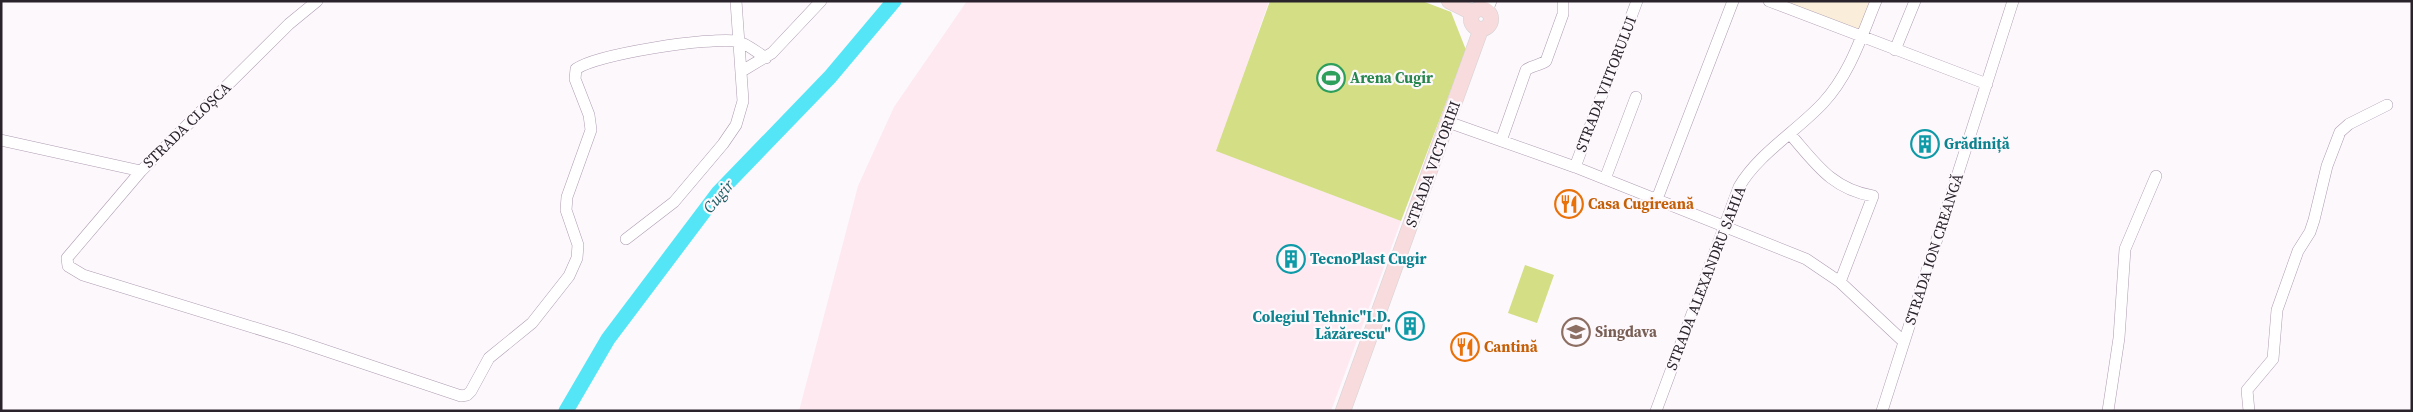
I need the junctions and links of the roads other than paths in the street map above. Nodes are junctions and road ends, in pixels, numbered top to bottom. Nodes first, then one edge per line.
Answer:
1 (317, 1) edge
2 (736, 1) edge
3 (821, 1) edge
4 (1449, 1) edge
5 (1563, 1) edge
6 (1637, 1) edge
7 (1734, 1) edge
8 (1876, 1) edge
9 (1915, 1) edge
10 (2013, 1) edge
11 (1774, 2) edge
12 (1484, 8) edge
13 (1861, 37) junction
14 (738, 41) junction
15 (1895, 50) junction
16 (766, 58) junction
17 (742, 72) junction
18 (1987, 84) junction
19 (1636, 98) dead end
20 (2388, 105) dead end
21 (1448, 122) junction
22 (1790, 134) junction
23 (1, 140) edge
24 (1501, 141) junction
25 (1575, 167) junction
26 (141, 171) junction
27 (2156, 176) dead end
28 (1605, 179) junction
29 (1657, 199) junction
30 (1724, 225) junction
31 (626, 239) dead end
32 (1840, 282) junction
33 (1904, 342) junction
34 (1343, 411) edge
35 (1656, 411) edge
36 (1882, 411) edge
37 (2108, 411) edge
38 (2249, 411) edge

1 - 26 street, STRADA CLOȘCA
2 - 14 street
3 - 16 street
4 - 12 main road
5 - 24 street
6 - 25 street, STRADA VIITORULUI
7 - 29 street
8 - 13 street, STRADA ALEXANDRU SAHIA
9 - 15 street
10 - 18 street, STRADA ION CREANGĂ
11 - 13 street
12 - 21 main road, STRADA VICTORIEI
13 - 15 street
13 - 22 street, STRADA ALEXANDRU SAHIA
14 - 16 street
14 - 17 street
14 - 26 street, STRADA CLOȘCA
15 - 18 street
16 - 17 street
17 - 31 street
18 - 33 street, STRADA ION CREANGĂ
19 - 28 street
20 - 38 street
21 - 24 street
21 - 34 main road, STRADA VICTORIEI
22 - 30 street, STRADA ALEXANDRU SAHIA
22 - 32 street
23 - 26 street
24 - 25 street
25 - 28 street
27 - 37 street
28 - 29 street
29 - 30 street
30 - 32 street
30 - 35 street, STRADA ALEXANDRU SAHIA
32 - 33 street
33 - 36 street, STRADA ION CREANGĂ

